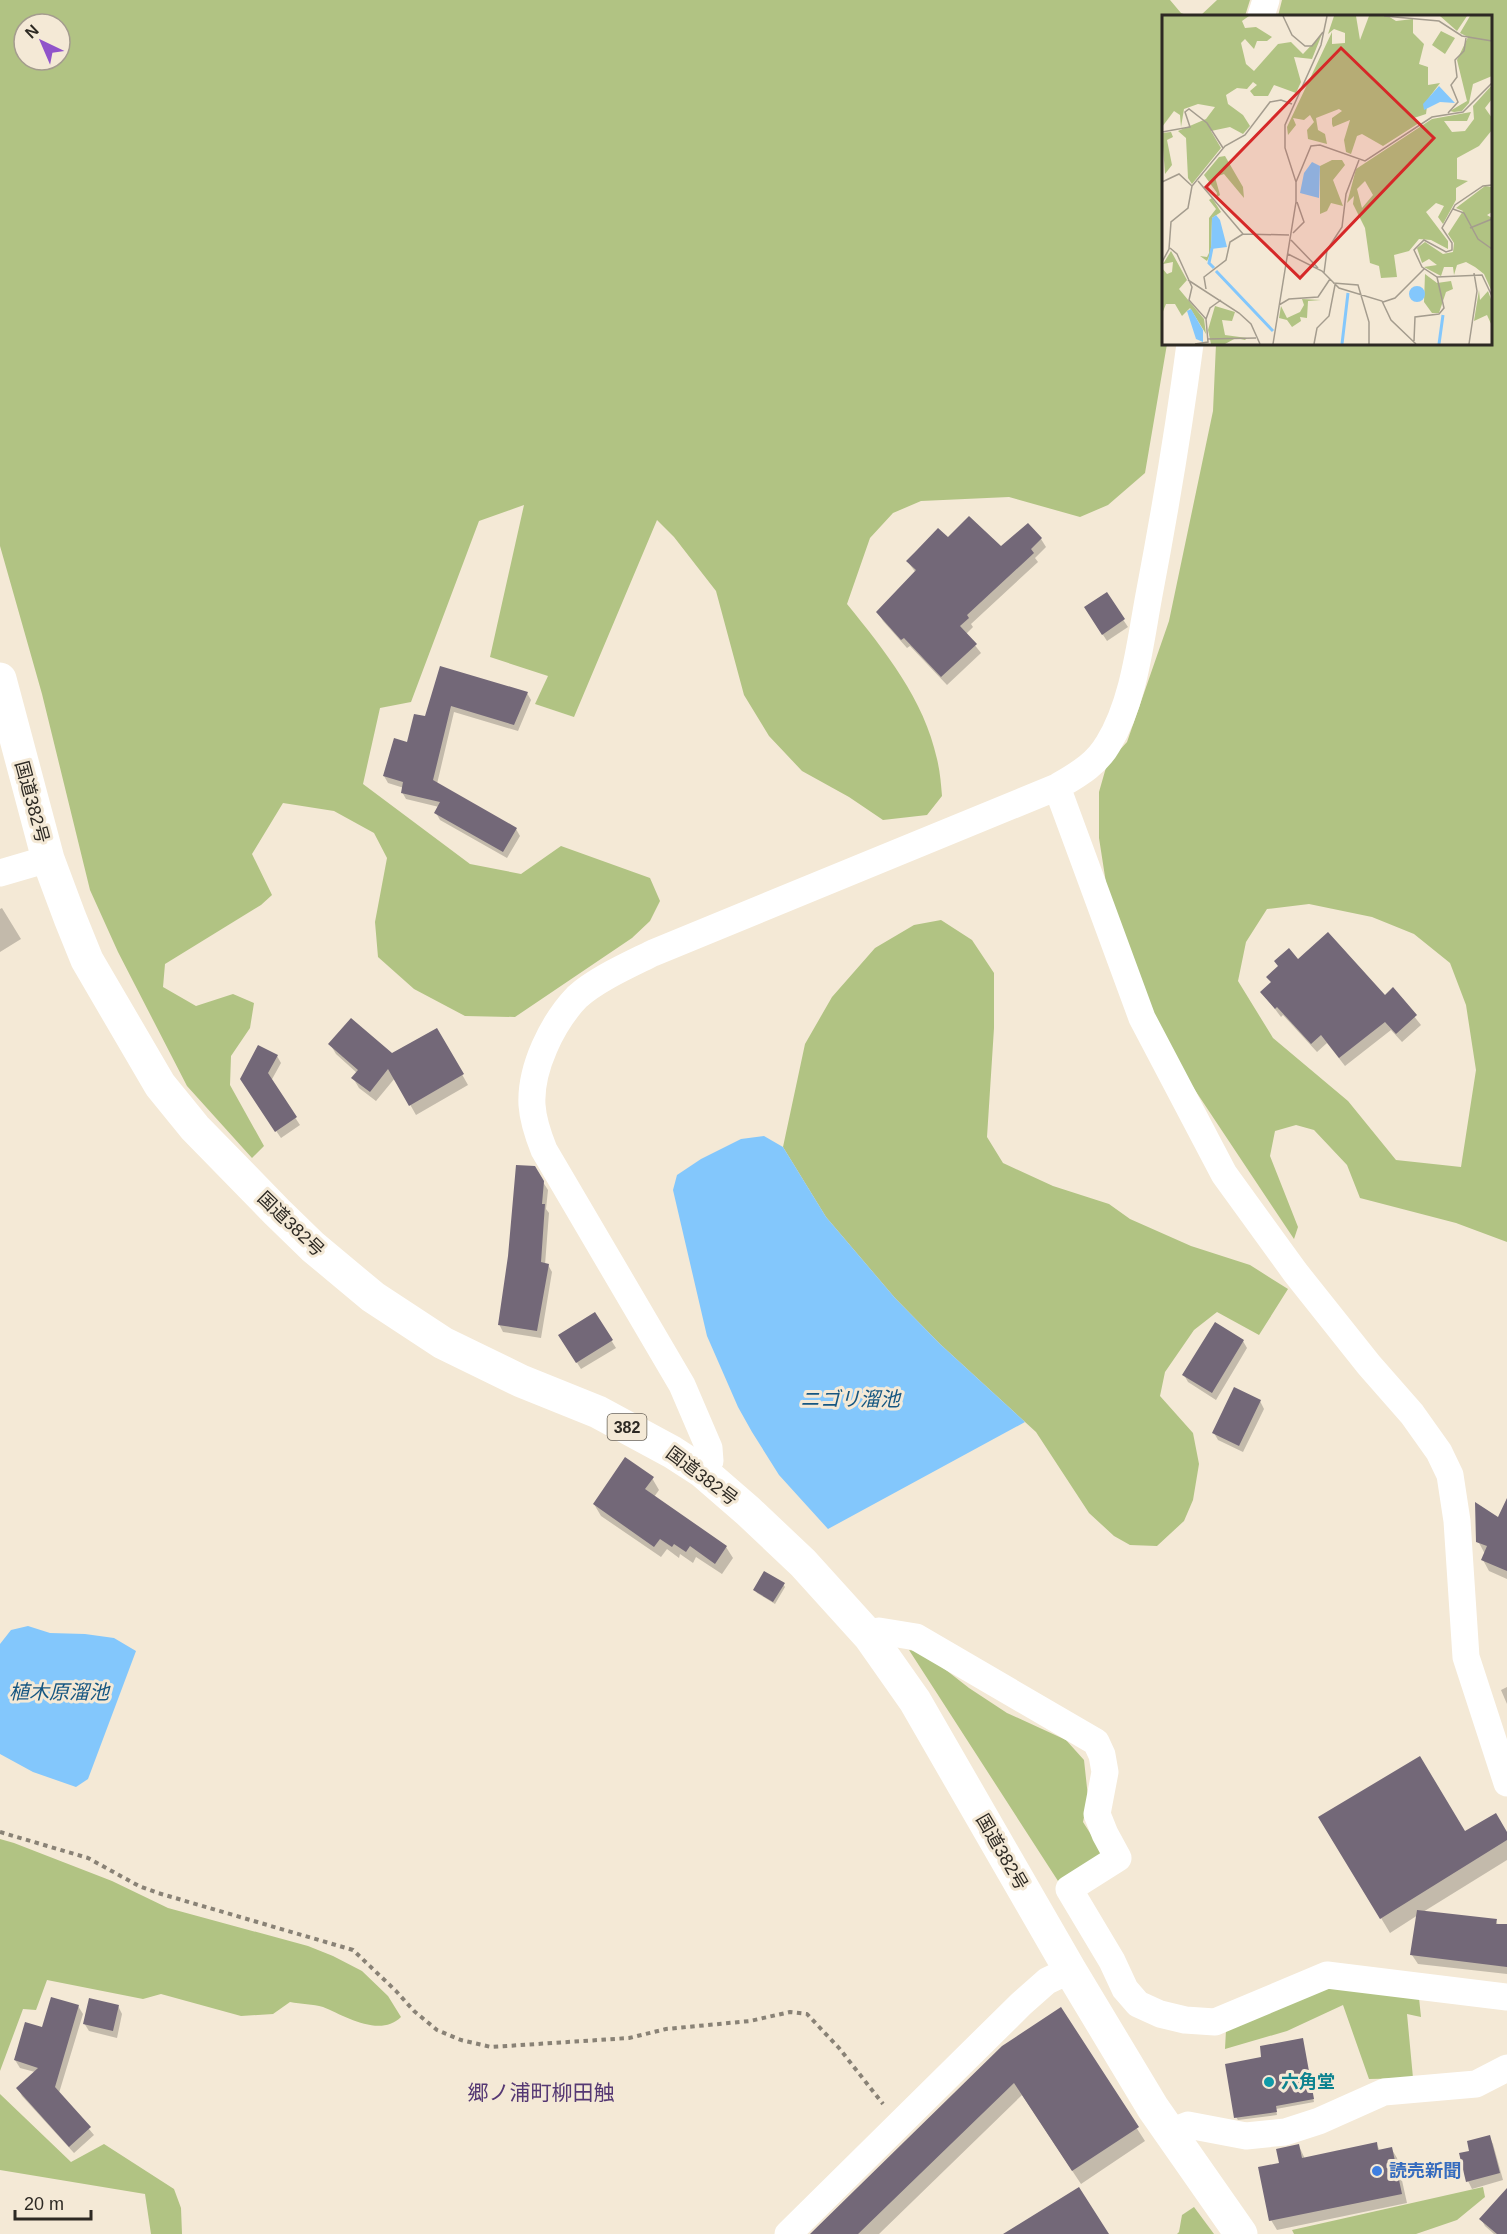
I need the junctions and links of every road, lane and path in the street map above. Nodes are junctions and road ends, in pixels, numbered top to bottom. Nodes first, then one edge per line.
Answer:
1 (1266, 0) edge
2 (1261, 15) edge
3 (1190, 345) edge
4 (0, 679) edge
5 (1057, 787) junction
6 (48, 859) junction
7 (0, 873) edge
8 (703, 1472) junction
9 (870, 1637) junction
10 (1507, 1783) edge
11 (0, 1832) edge
12 (1070, 1970) junction
13 (1507, 1997) edge
14 (1507, 2068) edge
15 (900, 2124) junction
16 (1170, 2132) junction
17 (788, 2234) edge
18 (1241, 2234) edge

1 - 2 street
3 - 5 street
4 - 6 highway, 国道382号 / 382
5 - 8 street
5 - 10 street
6 - 7 street
6 - 8 highway, 国道382号 / 382
8 - 9 highway, 国道382号 / 382
9 - 12 highway, 国道382号 / 382
9 - 13 street
11 - 15 path
12 - 15 street
12 - 16 highway, 国道382号 / 382
14 - 16 street
15 - 17 street
16 - 18 highway, 国道382号 / 382

